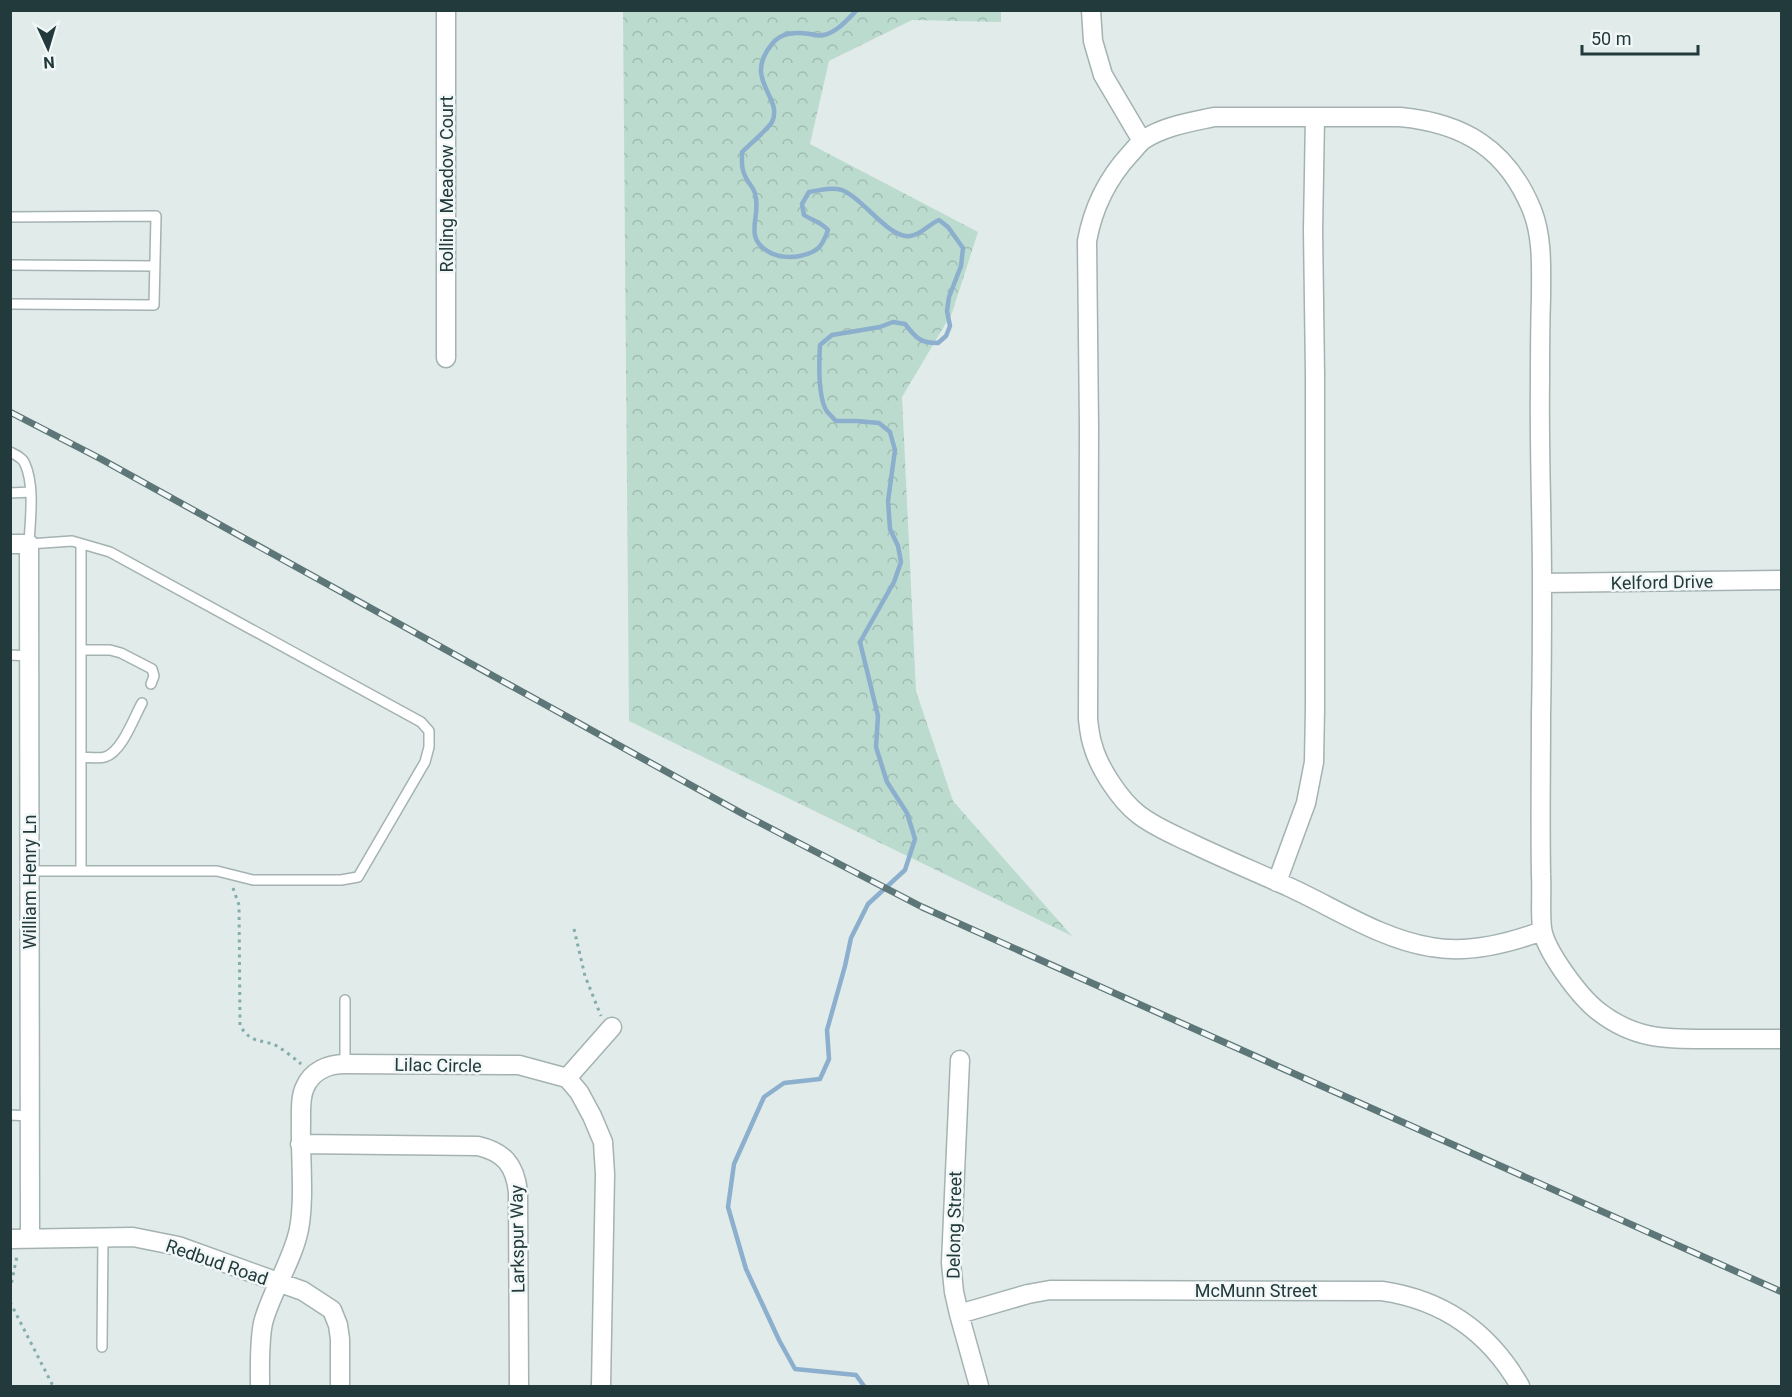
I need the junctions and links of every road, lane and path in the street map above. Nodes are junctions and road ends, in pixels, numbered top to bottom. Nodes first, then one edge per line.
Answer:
1 (446, 10) edge
2 (1091, 10) edge
3 (1315, 117) junction
4 (1143, 141) junction
5 (10, 217) edge
6 (10, 265) edge
7 (155, 266) junction
8 (10, 304) edge
9 (446, 358) dead end
10 (10, 452) edge
11 (31, 492) junction
12 (10, 493) edge
13 (10, 544) edge
14 (29, 544) junction
15 (81, 544) junction
16 (1782, 580) edge
17 (1542, 583) junction
18 (81, 650) junction
19 (10, 655) edge
20 (29, 656) junction
21 (151, 684) dead end
22 (142, 702) dead end
23 (81, 757) junction
24 (81, 871) junction
25 (29, 872) junction
26 (240, 877) junction
27 (1277, 882) junction
28 (574, 929) dead end
29 (1542, 931) junction
30 (345, 999) dead end
31 (610, 1029) joint
32 (1782, 1039) edge
33 (960, 1060) dead end
34 (345, 1064) junction
35 (313, 1075) junction
36 (567, 1078) junction
37 (10, 1115) edge
38 (30, 1116) junction
39 (300, 1144) junction
40 (102, 1238) junction
41 (19, 1239) edge
42 (279, 1283) junction
43 (10, 1290) edge
44 (10, 1302) edge
45 (958, 1314) junction
46 (102, 1347) dead end
47 (53, 1386) edge
48 (260, 1386) edge
49 (340, 1386) edge
50 (519, 1386) edge
51 (601, 1386) edge
52 (979, 1386) edge
53 (1520, 1386) edge

1 - 9 street, Rolling Meadow Court
2 - 4 street
3 - 4 street
3 - 17 street
3 - 27 street
4 - 27 street
5 - 7 lane
6 - 7 lane
7 - 8 lane
10 - 11 lane
11 - 12 lane
11 - 14 lane
13 - 14 street
14 - 15 lane
14 - 20 street, William Henry Ln
15 - 18 lane
15 - 26 lane
16 - 17 street, Kelford Drive
17 - 29 street
18 - 21 lane
18 - 23 lane
19 - 20 lane
20 - 25 street, William Henry Ln
22 - 23 lane
23 - 24 lane
24 - 25 lane
24 - 26 lane
25 - 38 street, William Henry Ln
26 - 35 path
27 - 29 street
28 - 31 path
29 - 32 street
30 - 34 lane
31 - 36 street
33 - 45 street, Delong Street
34 - 35 street, Lilac Circle
34 - 36 street, Lilac Circle
35 - 39 street
36 - 51 street
37 - 38 lane
38 - 41 street, William Henry Ln
39 - 42 street
39 - 50 street, Larkspur Way
40 - 41 street, Redbud Road
40 - 42 street, Redbud Road
40 - 46 lane
41 - 43 path
42 - 48 street
42 - 49 street
44 - 47 path
45 - 52 street, Delong Street
45 - 53 street, McMunn Street

